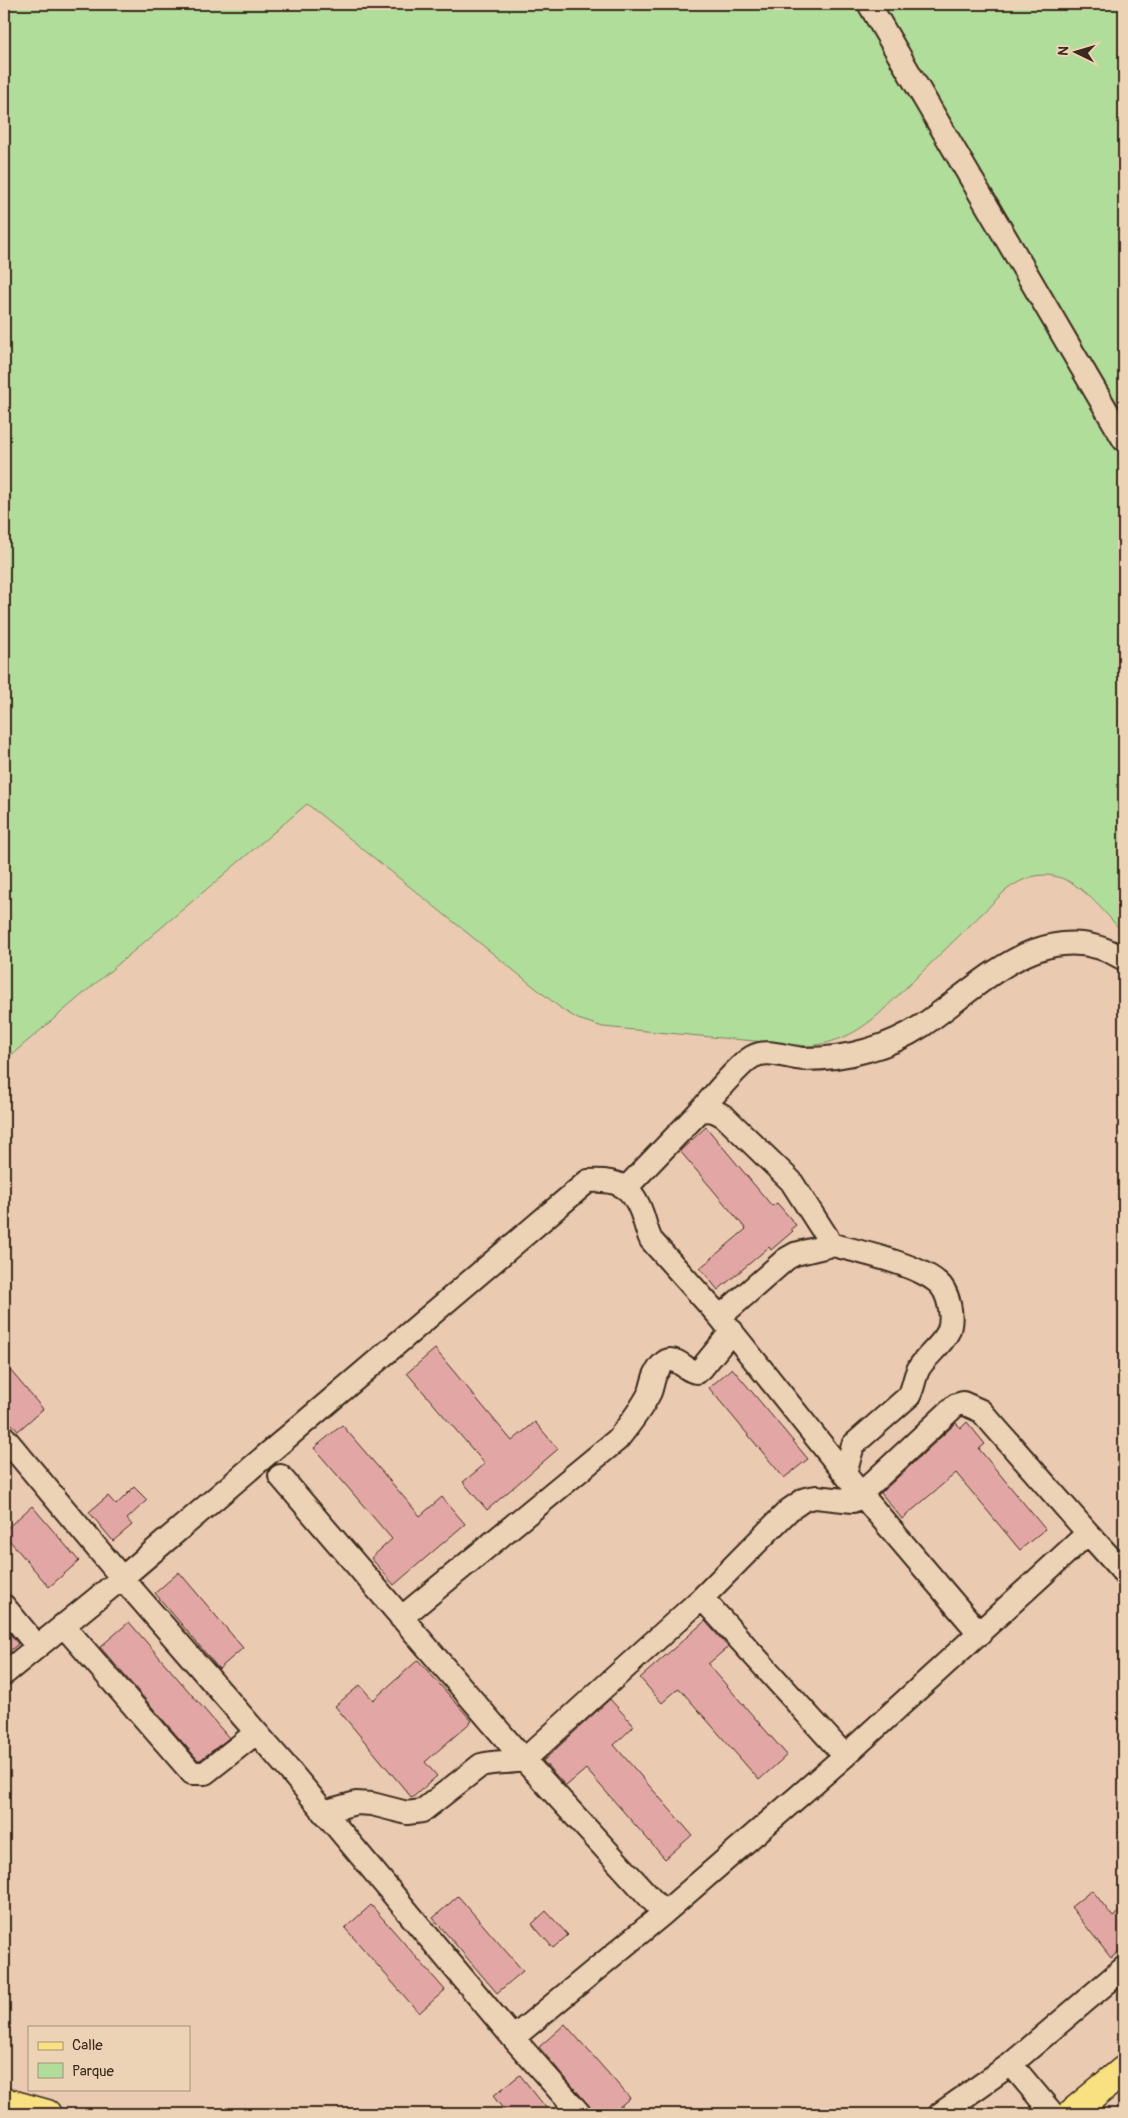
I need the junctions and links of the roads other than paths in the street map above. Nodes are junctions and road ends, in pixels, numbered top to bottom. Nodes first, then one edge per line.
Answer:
1 (869, 4) edge
2 (1124, 440) edge
3 (1124, 959) edge
4 (699, 1112) junction
5 (626, 1188) junction
6 (829, 1244) junction
7 (726, 1324) junction
8 (4, 1437) edge
9 (845, 1474) junction
10 (280, 1476) dead end
11 (861, 1494) junction
12 (1088, 1532) junction
13 (1124, 1573) edge
14 (122, 1578) junction
15 (702, 1598) junction
16 (4, 1606) edge
17 (401, 1618) junction
18 (63, 1625) junction
19 (980, 1634) junction
20 (38, 1646) junction
21 (4, 1674) edge
22 (256, 1733) junction
23 (845, 1756) junction
24 (524, 1760) junction
25 (324, 1812) junction
26 (664, 1913) junction
27 (1124, 1968) edge
28 (512, 2038) junction
29 (1010, 2064) junction
30 (1124, 2070) edge
31 (4, 2102) edge
32 (47, 2114) edge
33 (580, 2114) edge
34 (940, 2114) edge
35 (1052, 2114) edge
36 (1071, 2114) edge

1 - 2 lane
3 - 4 lane
4 - 5 lane
4 - 6 lane
5 - 7 lane
5 - 14 lane
6 - 7 lane
6 - 9 lane
7 - 9 lane
7 - 17 lane
8 - 14 lane
9 - 11 lane
10 - 17 lane
11 - 12 lane
11 - 15 lane
11 - 19 lane
12 - 13 lane
12 - 19 lane
14 - 18 lane
14 - 22 lane
15 - 23 lane
15 - 24 lane
16 - 20 lane
17 - 24 lane
18 - 20 lane
18 - 22 lane
19 - 23 lane
20 - 21 lane
22 - 25 lane
23 - 26 lane
24 - 25 lane
24 - 26 lane
25 - 28 lane
26 - 28 lane
27 - 29 lane
28 - 33 lane
29 - 34 lane
29 - 35 lane
30 - 36 main road
31 - 32 main road

